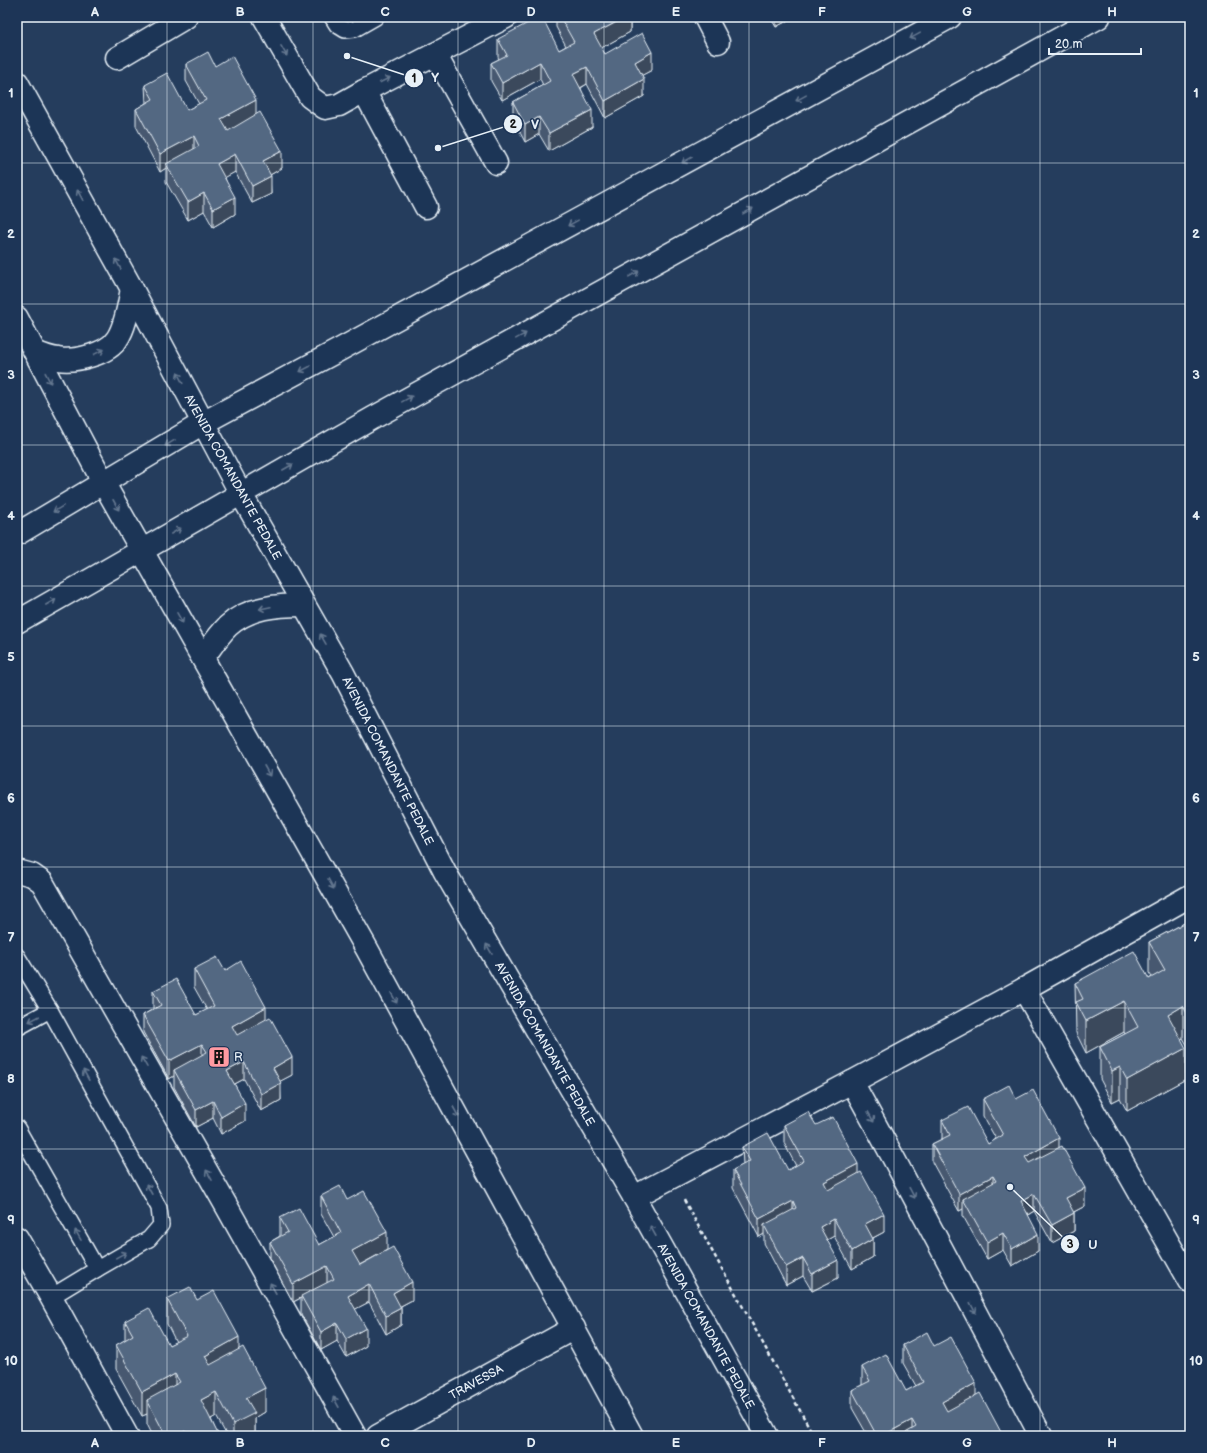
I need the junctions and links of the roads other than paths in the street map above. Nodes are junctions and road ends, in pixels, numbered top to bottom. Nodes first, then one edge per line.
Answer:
1 (186, 17) edge
2 (264, 17) edge
3 (332, 17) edge
4 (376, 17) edge
5 (506, 17) edge
6 (705, 17) edge
7 (950, 17) edge
8 (1099, 17) edge
9 (718, 42) dead end
10 (436, 54) junction
11 (117, 58) dead end
12 (17, 82) edge
13 (364, 91) junction
14 (496, 163) dead end
15 (426, 207) dead end
16 (132, 289) junction
17 (17, 318) edge
18 (35, 352) junction
19 (203, 423) junction
20 (103, 482) junction
21 (241, 494) junction
22 (17, 534) edge
23 (142, 551) junction
24 (304, 605) junction
25 (17, 622) edge
26 (203, 658) junction
27 (17, 871) edge
28 (1190, 896) edge
29 (17, 956) edge
30 (1024, 989) junction
31 (50, 1010) junction
32 (17, 1028) edge
33 (852, 1082) junction
34 (17, 1128) edge
35 (634, 1197) junction
36 (17, 1238) edge
37 (97, 1269) junction
38 (1190, 1281) edge
39 (51, 1297) junction
40 (574, 1328) junction
41 (127, 1436) edge
42 (355, 1436) edge
43 (378, 1436) edge
44 (632, 1436) edge
45 (767, 1436) edge
46 (1041, 1436) edge

1 - 11 street
2 -> 13 street
3 - 4 lane
5 - 10 street
6 - 9 street
7 -> 19 street
21 -> 8 street
13 -> 10 street
10 - 14 street
16 -> 12 street, AVENIDA COMANDANTE PEDALE
13 - 15 street
18 -> 16 street
19 -> 16 street, AVENIDA COMANDANTE PEDALE
17 - 18 street
18 -> 20 street
19 -> 20 street
19 - 21 street, AVENIDA COMANDANTE PEDALE
20 -> 22 street
20 -> 23 street
23 -> 21 street
21 - 24 street, AVENIDA COMANDANTE PEDALE
25 -> 23 street
23 -> 26 street
24 -> 26 street
35 -> 24 street, AVENIDA COMANDANTE PEDALE
26 -> 40 street
42 -> 27 street
28 - 30 street
29 - 31 lane
30 - 33 street
30 - 38 street
31 -> 32 lane
37 -> 31 lane
33 - 35 street
33 -> 46 street
37 -> 34 lane
45 -> 35 street, AVENIDA COMANDANTE PEDALE
36 - 39 street
37 - 39 lane
39 - 41 street
40 - 43 street, TRAVESSA
40 - 44 street

